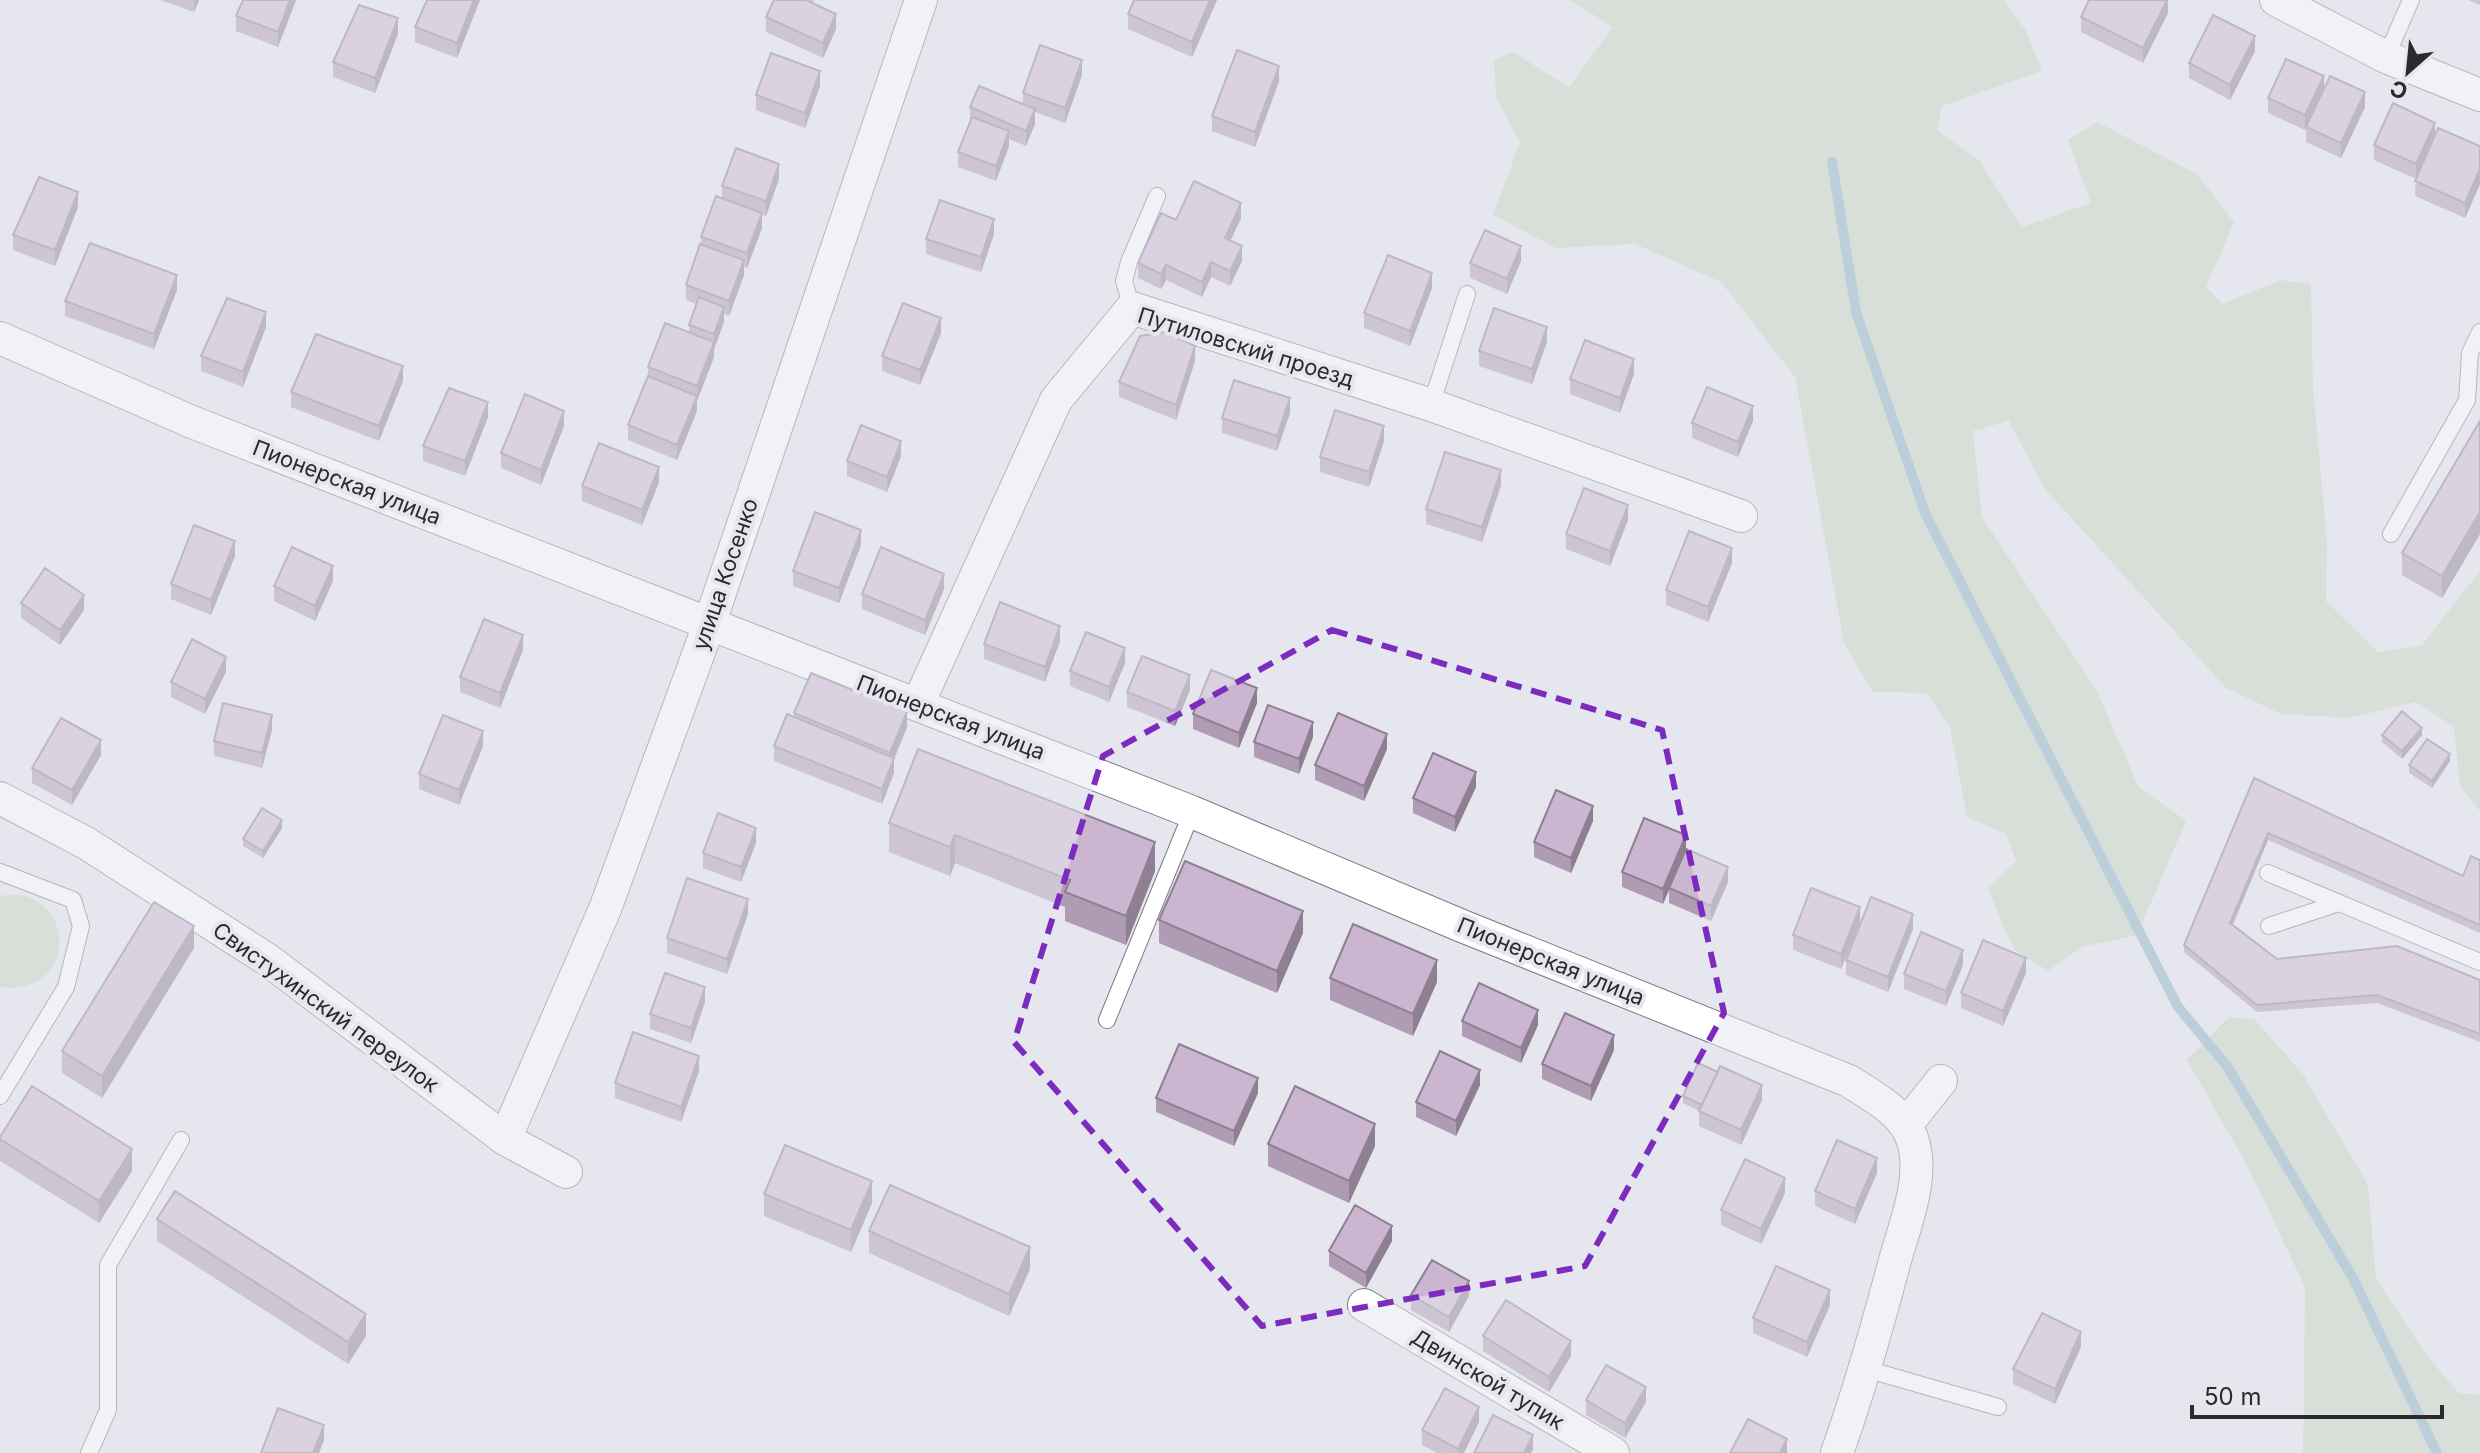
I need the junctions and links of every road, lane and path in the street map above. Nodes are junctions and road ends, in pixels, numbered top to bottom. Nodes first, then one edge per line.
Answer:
1 (921, 0) edge
2 (2276, 0) edge
3 (2411, 0) edge
4 (2386, 57) junction
5 (2480, 95) edge
6 (1157, 196) dead end
7 (1467, 294) dead end
8 (1132, 308) junction
9 (2480, 332) edge
10 (0, 338) edge
11 (1431, 405) junction
12 (1741, 516) dead end
13 (2391, 534) dead end
14 (710, 622) junction
15 (918, 704) junction
16 (0, 798) edge
17 (1192, 812) junction
18 (0, 872) edge
19 (2268, 873) dead end
20 (2336, 904) junction
21 (2269, 926) dead end
22 (2480, 962) edge
23 (1107, 1020) dead end
24 (1941, 1081) dead end
25 (0, 1096) edge
26 (1900, 1118) junction
27 (505, 1139) junction
28 (181, 1140) dead end
29 (566, 1172) dead end
30 (1364, 1305) dead end
31 (1866, 1369) junction
32 (1998, 1407) dead end
33 (89, 1453) edge
34 (1613, 1453) edge
35 (1837, 1453) edge

1 - 14 street, улица Косенко
2 - 4 street
3 - 4 lane
4 - 5 street
6 - 8 lane
7 - 11 lane
8 - 11 street, Путиловский проезд
8 - 15 street, Путиловский проезд
9 - 13 lane
10 - 14 street, Пионерская улица
11 - 12 street, Путиловский проезд
14 - 15 street, Пионерская улица
14 - 27 street, улица Косенко
15 - 17 street, Пионерская улица
16 - 27 street, Свистухинский переулок
17 - 23 lane
17 - 26 street, Пионерская улица
18 - 25 lane
19 - 20 lane
20 - 21 lane
20 - 22 lane
24 - 26 street
26 - 31 street
27 - 29 street, Свистухинский переулок
28 - 33 lane
30 - 34 street, Двинской тупик
31 - 32 lane
31 - 35 street

